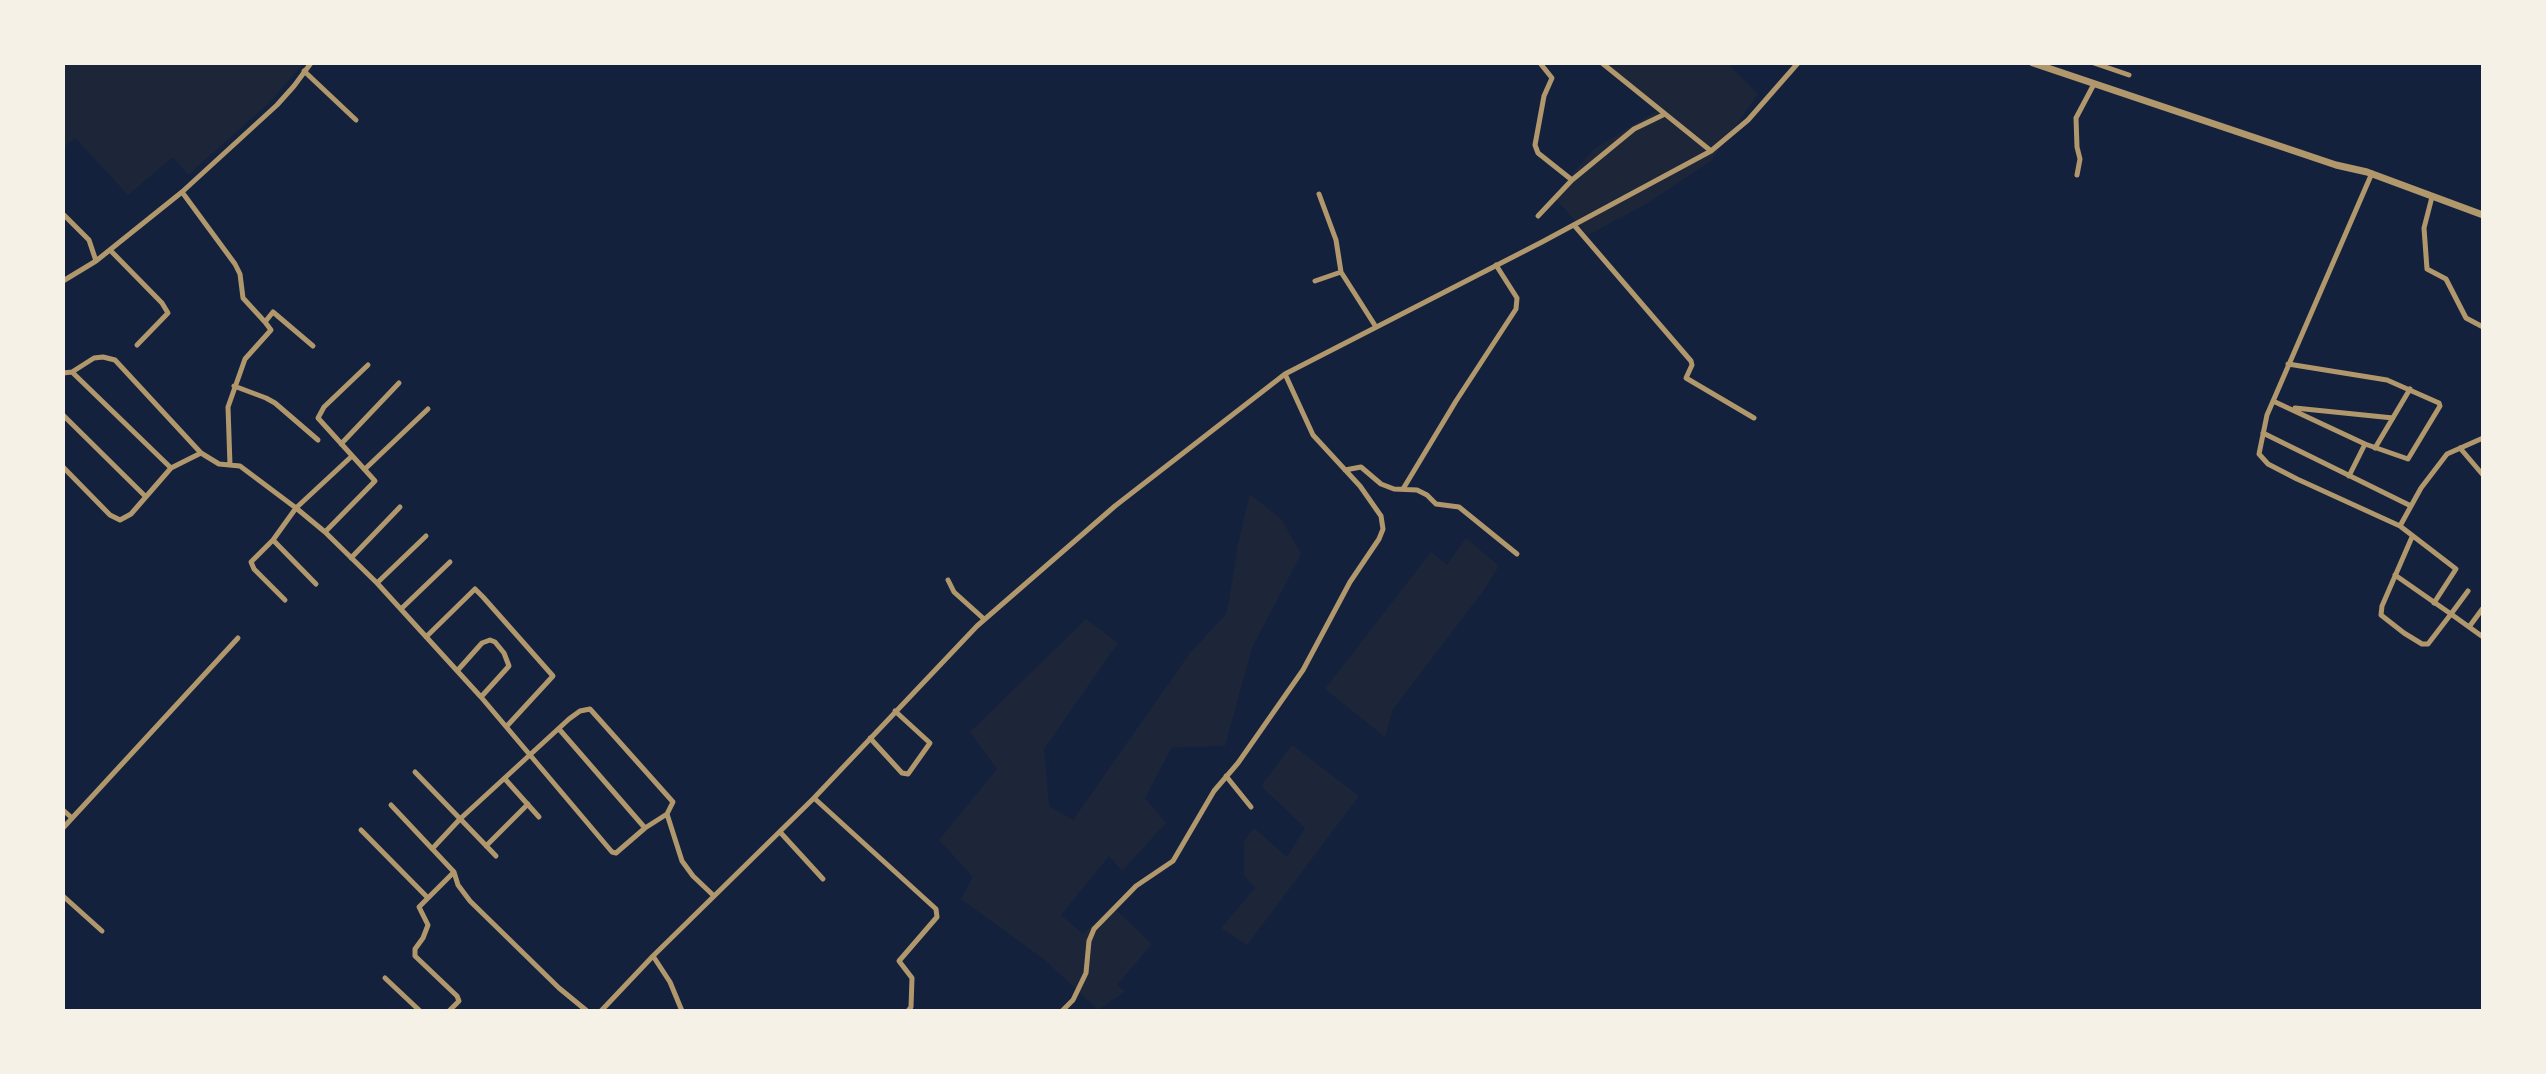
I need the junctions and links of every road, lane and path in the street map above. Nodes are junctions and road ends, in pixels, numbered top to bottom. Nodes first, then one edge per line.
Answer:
1 (311, 63) edge
2 (1540, 63) edge
3 (1602, 63) edge
4 (2033, 63) edge
5 (2094, 63) edge
6 (1795, 64) edge
7 (2054, 66) edge
8 (304, 71) junction
9 (2129, 75) dead end
10 (2094, 84) junction
11 (1665, 114) junction
12 (356, 120) dead end
13 (1710, 151) junction
14 (2370, 172) junction
15 (2077, 175) dead end
16 (1572, 180) junction
17 (182, 192) junction
18 (1318, 194) dead end
19 (2432, 197) junction
20 (63, 214) edge
21 (2483, 215) edge
22 (1538, 216) dead end
23 (1574, 225) junction
24 (110, 250) junction
25 (96, 261) junction
26 (1496, 265) junction
27 (1341, 272) junction
28 (63, 281) edge
29 (1315, 281) dead end
30 (265, 322) junction
31 (1376, 327) junction
32 (2483, 327) edge
33 (137, 345) dead end
34 (313, 346) dead end
35 (2288, 364) junction
36 (368, 365) dead end
37 (72, 372) junction
38 (63, 373) edge
39 (1285, 374) junction
40 (399, 383) dead end
41 (234, 386) junction
42 (2410, 389) junction
43 (2273, 401) junction
44 (2289, 408) junction
45 (428, 409) dead end
46 (63, 415) edge
47 (1754, 418) dead end
48 (2393, 418) junction
49 (2263, 433) junction
50 (2483, 438) edge
51 (318, 440) dead end
52 (341, 444) junction
53 (2365, 444) junction
54 (2375, 448) junction
55 (2460, 448) junction
56 (201, 453) junction
57 (352, 456) junction
58 (230, 465) junction
59 (63, 467) edge
60 (172, 468) junction
61 (365, 468) junction
62 (1345, 470) junction
63 (2483, 475) edge
64 (2349, 476) junction
65 (1403, 489) junction
66 (145, 496) junction
67 (2412, 506) junction
68 (400, 507) dead end
69 (296, 508) junction
70 (2400, 526) junction
71 (325, 532) junction
72 (426, 536) dead end
73 (2412, 537) junction
74 (272, 540) junction
75 (1517, 554) dead end
76 (351, 558) junction
77 (450, 562) dead end
78 (2395, 575) junction
79 (948, 580) dead end
80 (377, 583) junction
81 (316, 584) dead end
82 (2468, 591) dead end
83 (285, 600) dead end
84 (2434, 603) junction
85 (2483, 608) edge
86 (401, 609) junction
87 (2451, 614) junction
88 (984, 620) junction
89 (2469, 627) junction
90 (426, 637) junction
91 (2483, 637) edge
92 (238, 638) dead end
93 (457, 671) junction
94 (481, 697) junction
95 (895, 710) junction
96 (507, 726) junction
97 (559, 729) junction
98 (870, 738) junction
99 (531, 755) junction
100 (415, 772) dead end
101 (1226, 776) junction
102 (505, 779) junction
103 (814, 798) junction
104 (528, 804) junction
105 (391, 805) dead end
106 (1251, 807) dead end
107 (63, 810) edge
108 (667, 814) junction
109 (539, 817) dead end
110 (72, 818) junction
111 (460, 819) junction
112 (63, 828) edge
113 (645, 828) junction
114 (361, 830) dead end
115 (780, 832) junction
116 (486, 846) junction
117 (432, 849) junction
118 (496, 856) dead end
119 (454, 872) junction
120 (823, 879) dead end
121 (63, 895) edge
122 (714, 896) junction
123 (428, 898) junction
124 (102, 932) dead end
125 (653, 956) junction
126 (385, 978) dead end
127 (420, 1011) edge
128 (449, 1011) edge
129 (587, 1011) edge
130 (601, 1011) edge
131 (682, 1011) edge
132 (908, 1011) edge
133 (1062, 1011) edge

1 - 8 street
2 - 16 street
3 - 11 street
4 - 7 street
5 - 9 street
6 - 13 street
7 - 10 street
8 - 12 street
8 - 17 street
10 - 14 street
10 - 15 street
11 - 13 street
11 - 16 street
13 - 23 street
14 - 19 street
14 - 35 street
16 - 22 street
17 - 24 street
17 - 30 street
18 - 27 street
19 - 21 street
19 - 32 street
20 - 25 street
23 - 26 street
23 - 47 street
24 - 25 street
24 - 33 street
25 - 28 street
26 - 31 street
26 - 65 street
27 - 29 street
27 - 31 street
30 - 34 street
30 - 41 street
31 - 39 street
35 - 42 street
35 - 43 street
36 - 52 street
37 - 38 street
37 - 56 street
37 - 60 street
39 - 62 street
39 - 88 street
40 - 52 street
41 - 51 street
41 - 58 street
42 - 48 street
42 - 54 street
43 - 44 street
43 - 49 street
44 - 48 street
44 - 53 street
45 - 61 street
46 - 66 street
48 - 54 street
49 - 64 street
49 - 70 street
50 - 55 street
52 - 57 street
53 - 54 street
53 - 64 street
55 - 63 street
55 - 67 street
56 - 58 street
56 - 60 street
57 - 61 street
57 - 69 street
58 - 69 street
59 - 66 street
60 - 66 street
61 - 71 street
62 - 65 street
62 - 101 street
64 - 67 street
65 - 75 street
67 - 70 street
68 - 76 street
69 - 71 street
69 - 74 street
70 - 73 street
71 - 76 street
72 - 80 street
73 - 78 street
73 - 84 street
74 - 81 street
74 - 83 street
76 - 80 street
77 - 86 street
78 - 84 street
78 - 87 street
79 - 88 street
80 - 86 street
82 - 87 street
84 - 87 street
85 - 89 street
86 - 90 street
87 - 89 street
88 - 95 street
89 - 91 street
90 - 93 street
90 - 96 street
92 - 110 street
93 - 94 street
93 - 94 street
94 - 96 street
95 - 98 street
95 - 98 street
96 - 99 street
97 - 99 street
97 - 108 street
97 - 113 street
98 - 103 street
99 - 102 street
99 - 113 street
100 - 111 street
101 - 106 street
101 - 133 street
102 - 104 street
102 - 111 street
103 - 115 street
103 - 132 street
104 - 109 street
104 - 116 street
105 - 117 street
107 - 110 street
108 - 113 street
108 - 122 street
110 - 112 street
111 - 116 street
111 - 117 street
114 - 123 street
115 - 120 street
115 - 122 street
116 - 118 street
117 - 119 street
119 - 123 street
119 - 129 street
121 - 124 street
122 - 125 street
123 - 128 street
125 - 130 street
125 - 131 street
126 - 127 street

